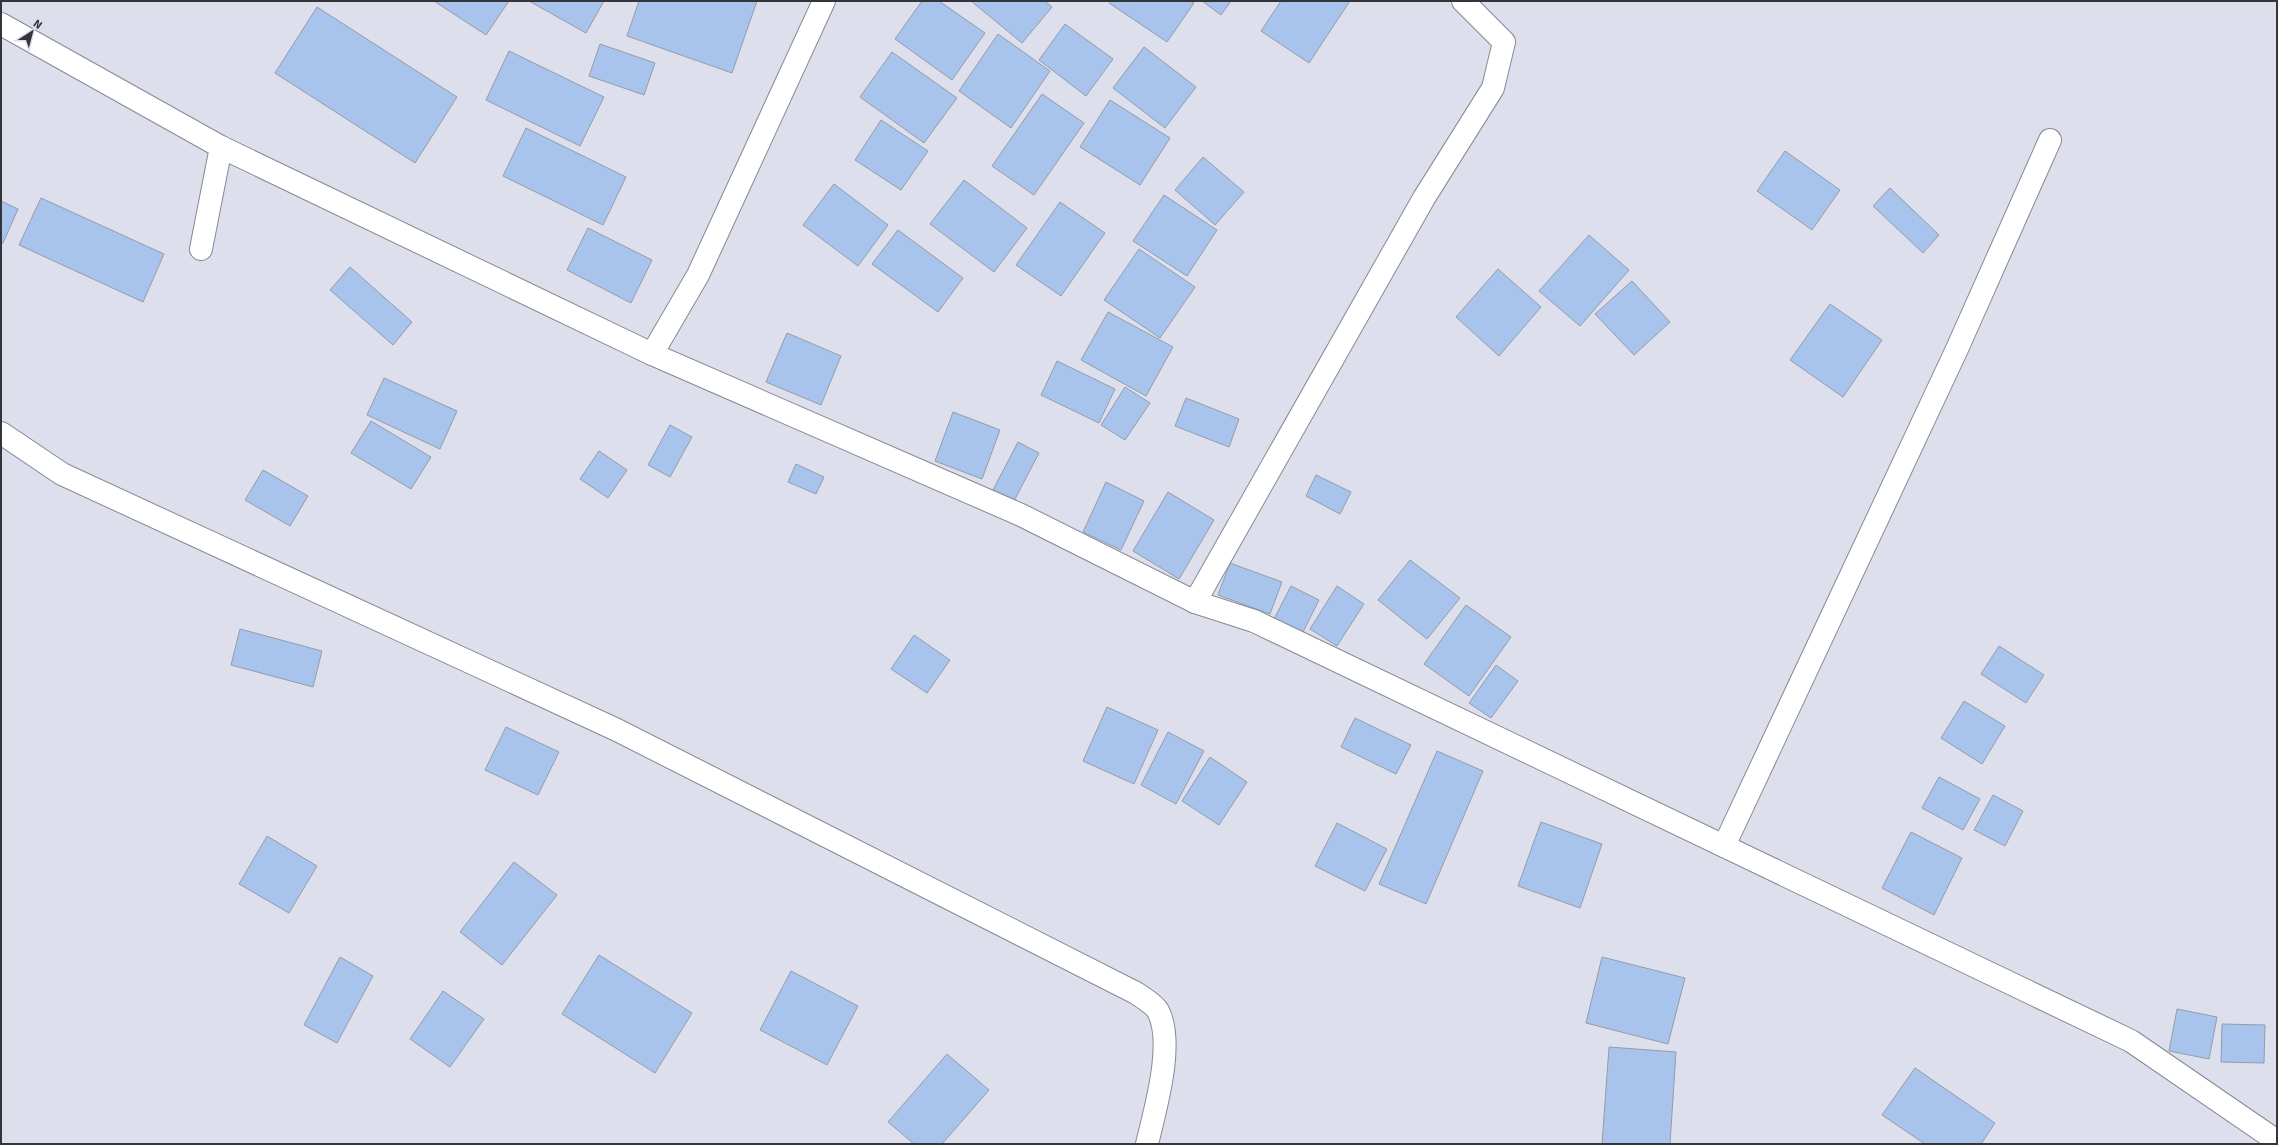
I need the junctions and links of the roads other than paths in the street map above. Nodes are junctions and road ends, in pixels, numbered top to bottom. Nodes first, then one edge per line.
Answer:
1 (824, 1) edge
2 (1463, 1) edge
3 (1, 24) edge
4 (2050, 140) dead end
5 (221, 147) junction
6 (201, 249) dead end
7 (652, 354) junction
8 (1, 433) edge
9 (1195, 602) junction
10 (1724, 846) junction
11 (1147, 1144) edge
12 (2271, 1144) edge

1 - 7 street
2 - 9 street
3 - 5 street
4 - 10 street
5 - 6 street
5 - 7 street
7 - 9 street
8 - 11 street
9 - 10 street
10 - 12 street

